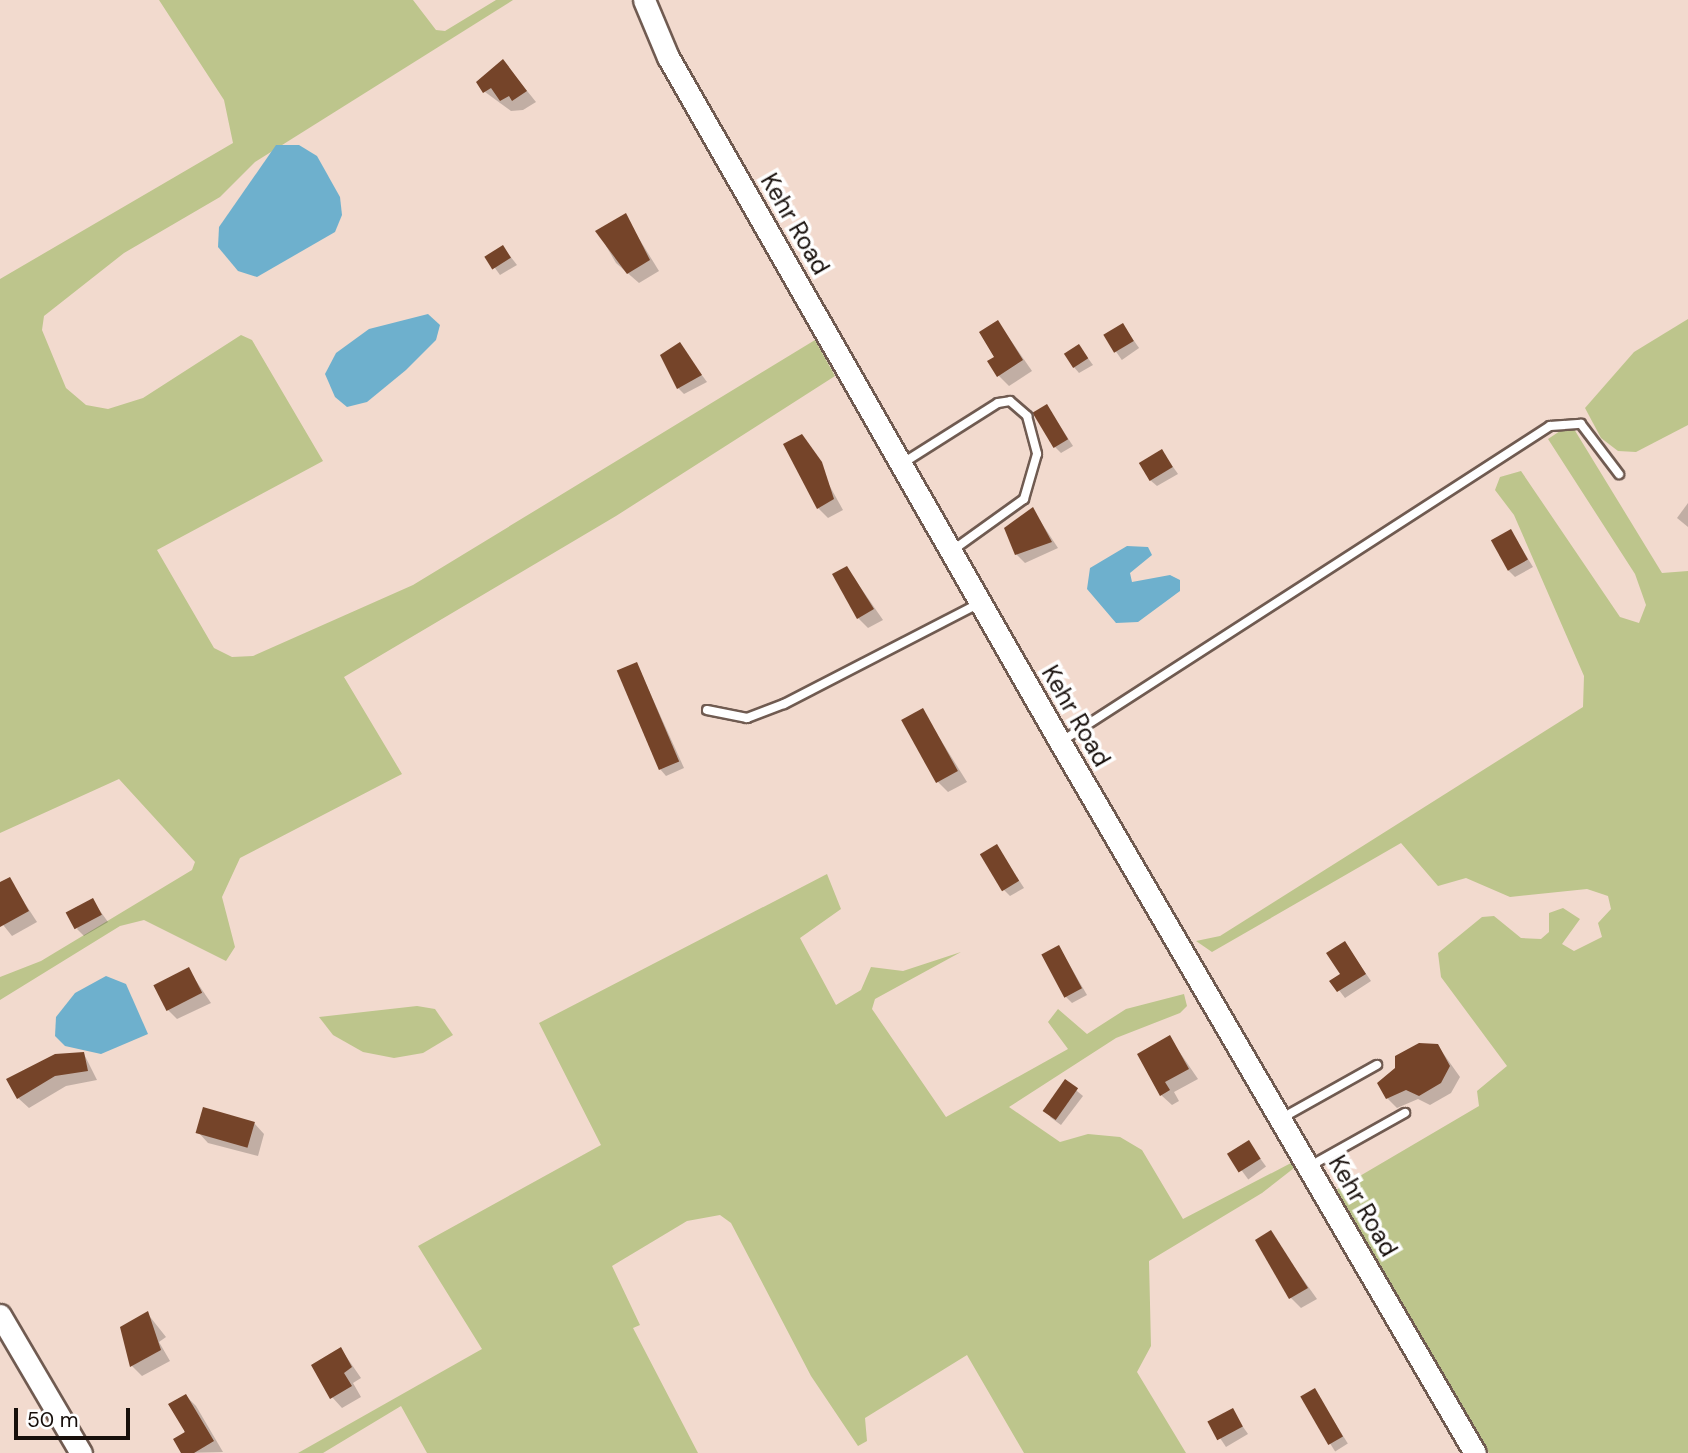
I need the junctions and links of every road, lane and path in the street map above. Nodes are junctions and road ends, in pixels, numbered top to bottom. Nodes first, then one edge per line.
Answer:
1 (643, 0) edge
2 (901, 465) junction
3 (1619, 474) dead end
4 (950, 551) junction
5 (980, 603) junction
6 (707, 710) dead end
7 (1059, 742) junction
8 (1377, 1065) dead end
9 (1405, 1113) dead end
10 (1282, 1118) junction
11 (1310, 1166) junction
12 (0, 1315) edge
13 (81, 1453) edge
14 (1475, 1453) edge

1 - 2 street, Kehr Road
2 - 4 street, Kehr Road
2 - 4 lane
3 - 7 lane
4 - 5 street, Kehr Road
5 - 6 lane
5 - 7 street, Kehr Road
7 - 10 street, Kehr Road
8 - 10 lane
9 - 11 lane
10 - 11 street, Kehr Road
11 - 14 street, Kehr Road
12 - 13 street

